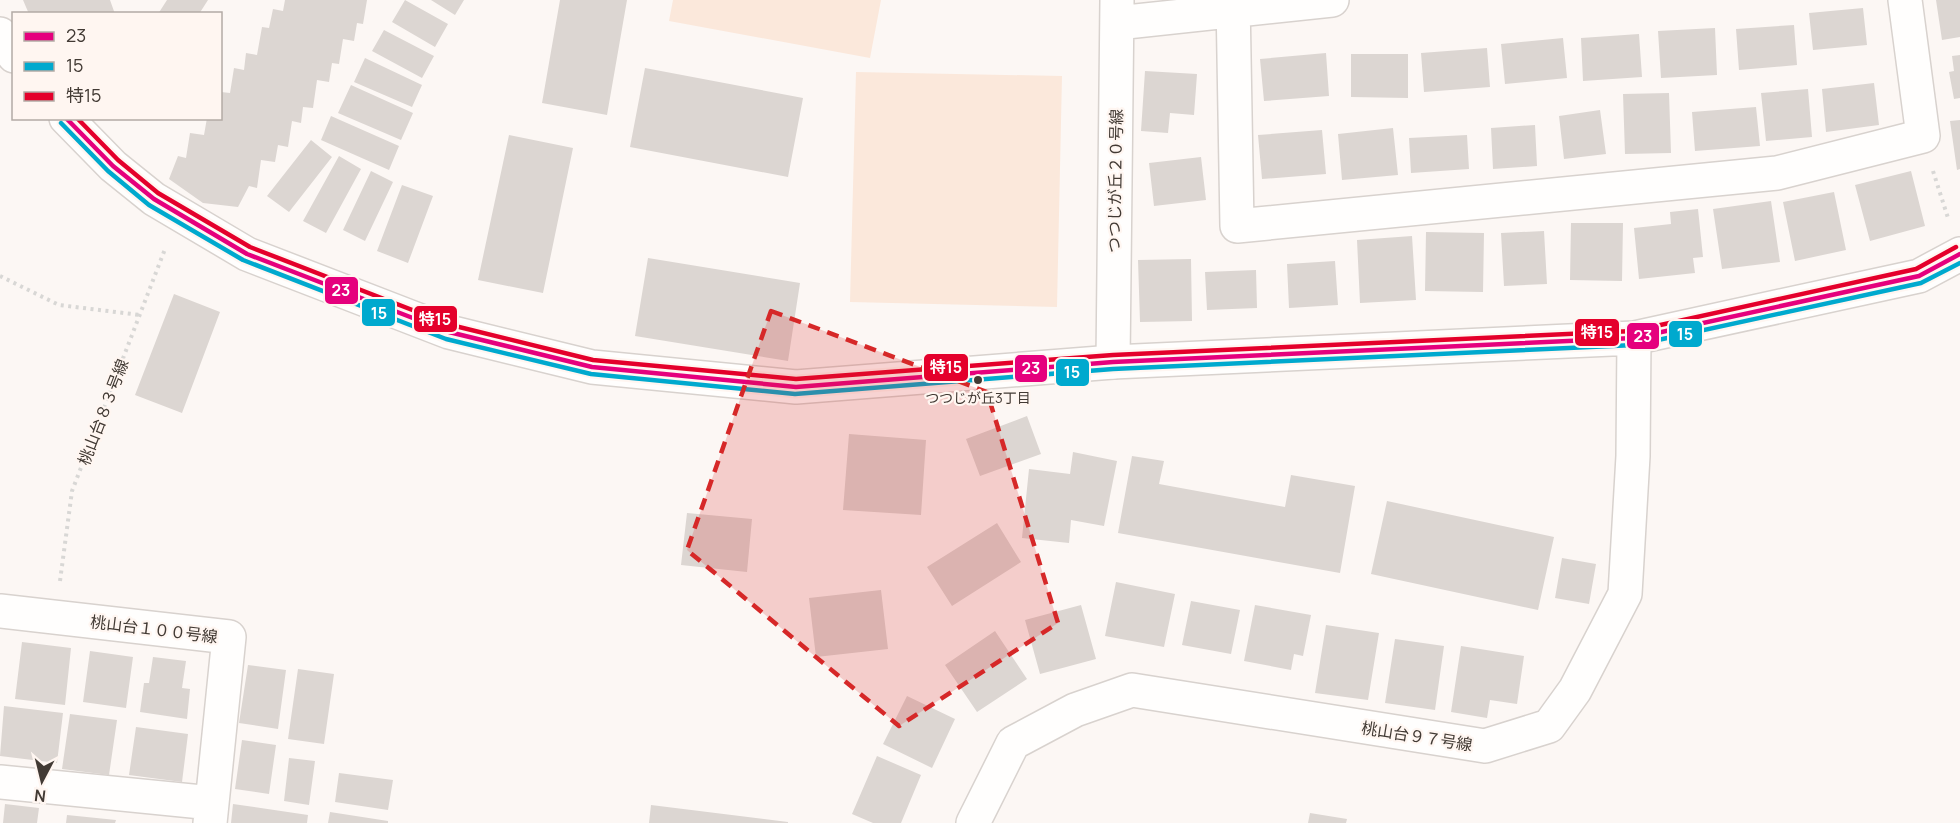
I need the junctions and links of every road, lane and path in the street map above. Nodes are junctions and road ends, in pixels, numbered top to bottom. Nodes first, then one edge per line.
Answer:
1 (1332, 0) edge
2 (1905, 0) edge
3 (1233, 4) edge
4 (1117, 11) edge
5 (0, 34) edge
6 (12, 53) edge
7 (68, 120) edge
8 (1923, 136) junction
9 (178, 214) junction
10 (1960, 255) edge
11 (0, 276) edge
12 (140, 315) junction
13 (1634, 338) junction
14 (1113, 362) junction
15 (0, 610) edge
16 (55, 617) junction
17 (0, 782) edge
18 (211, 813) edge
19 (973, 823) edge

1 - 3 street
2 - 8 street
3 - 4 street
3 - 8 street
4 - 14 street, つつじが丘２０号線
5 - 6 street
7 - 9 street
8 - 10 path
9 - 12 path, 桃山台８３号線
9 - 14 street
10 - 13 street
11 - 12 path
12 - 16 path, 桃山台８３号線
13 - 14 street
13 - 19 street, 桃山台９７号線
15 - 16 street, 桃山台１００号線
16 - 18 street, 桃山台１００号線
17 - 18 street

